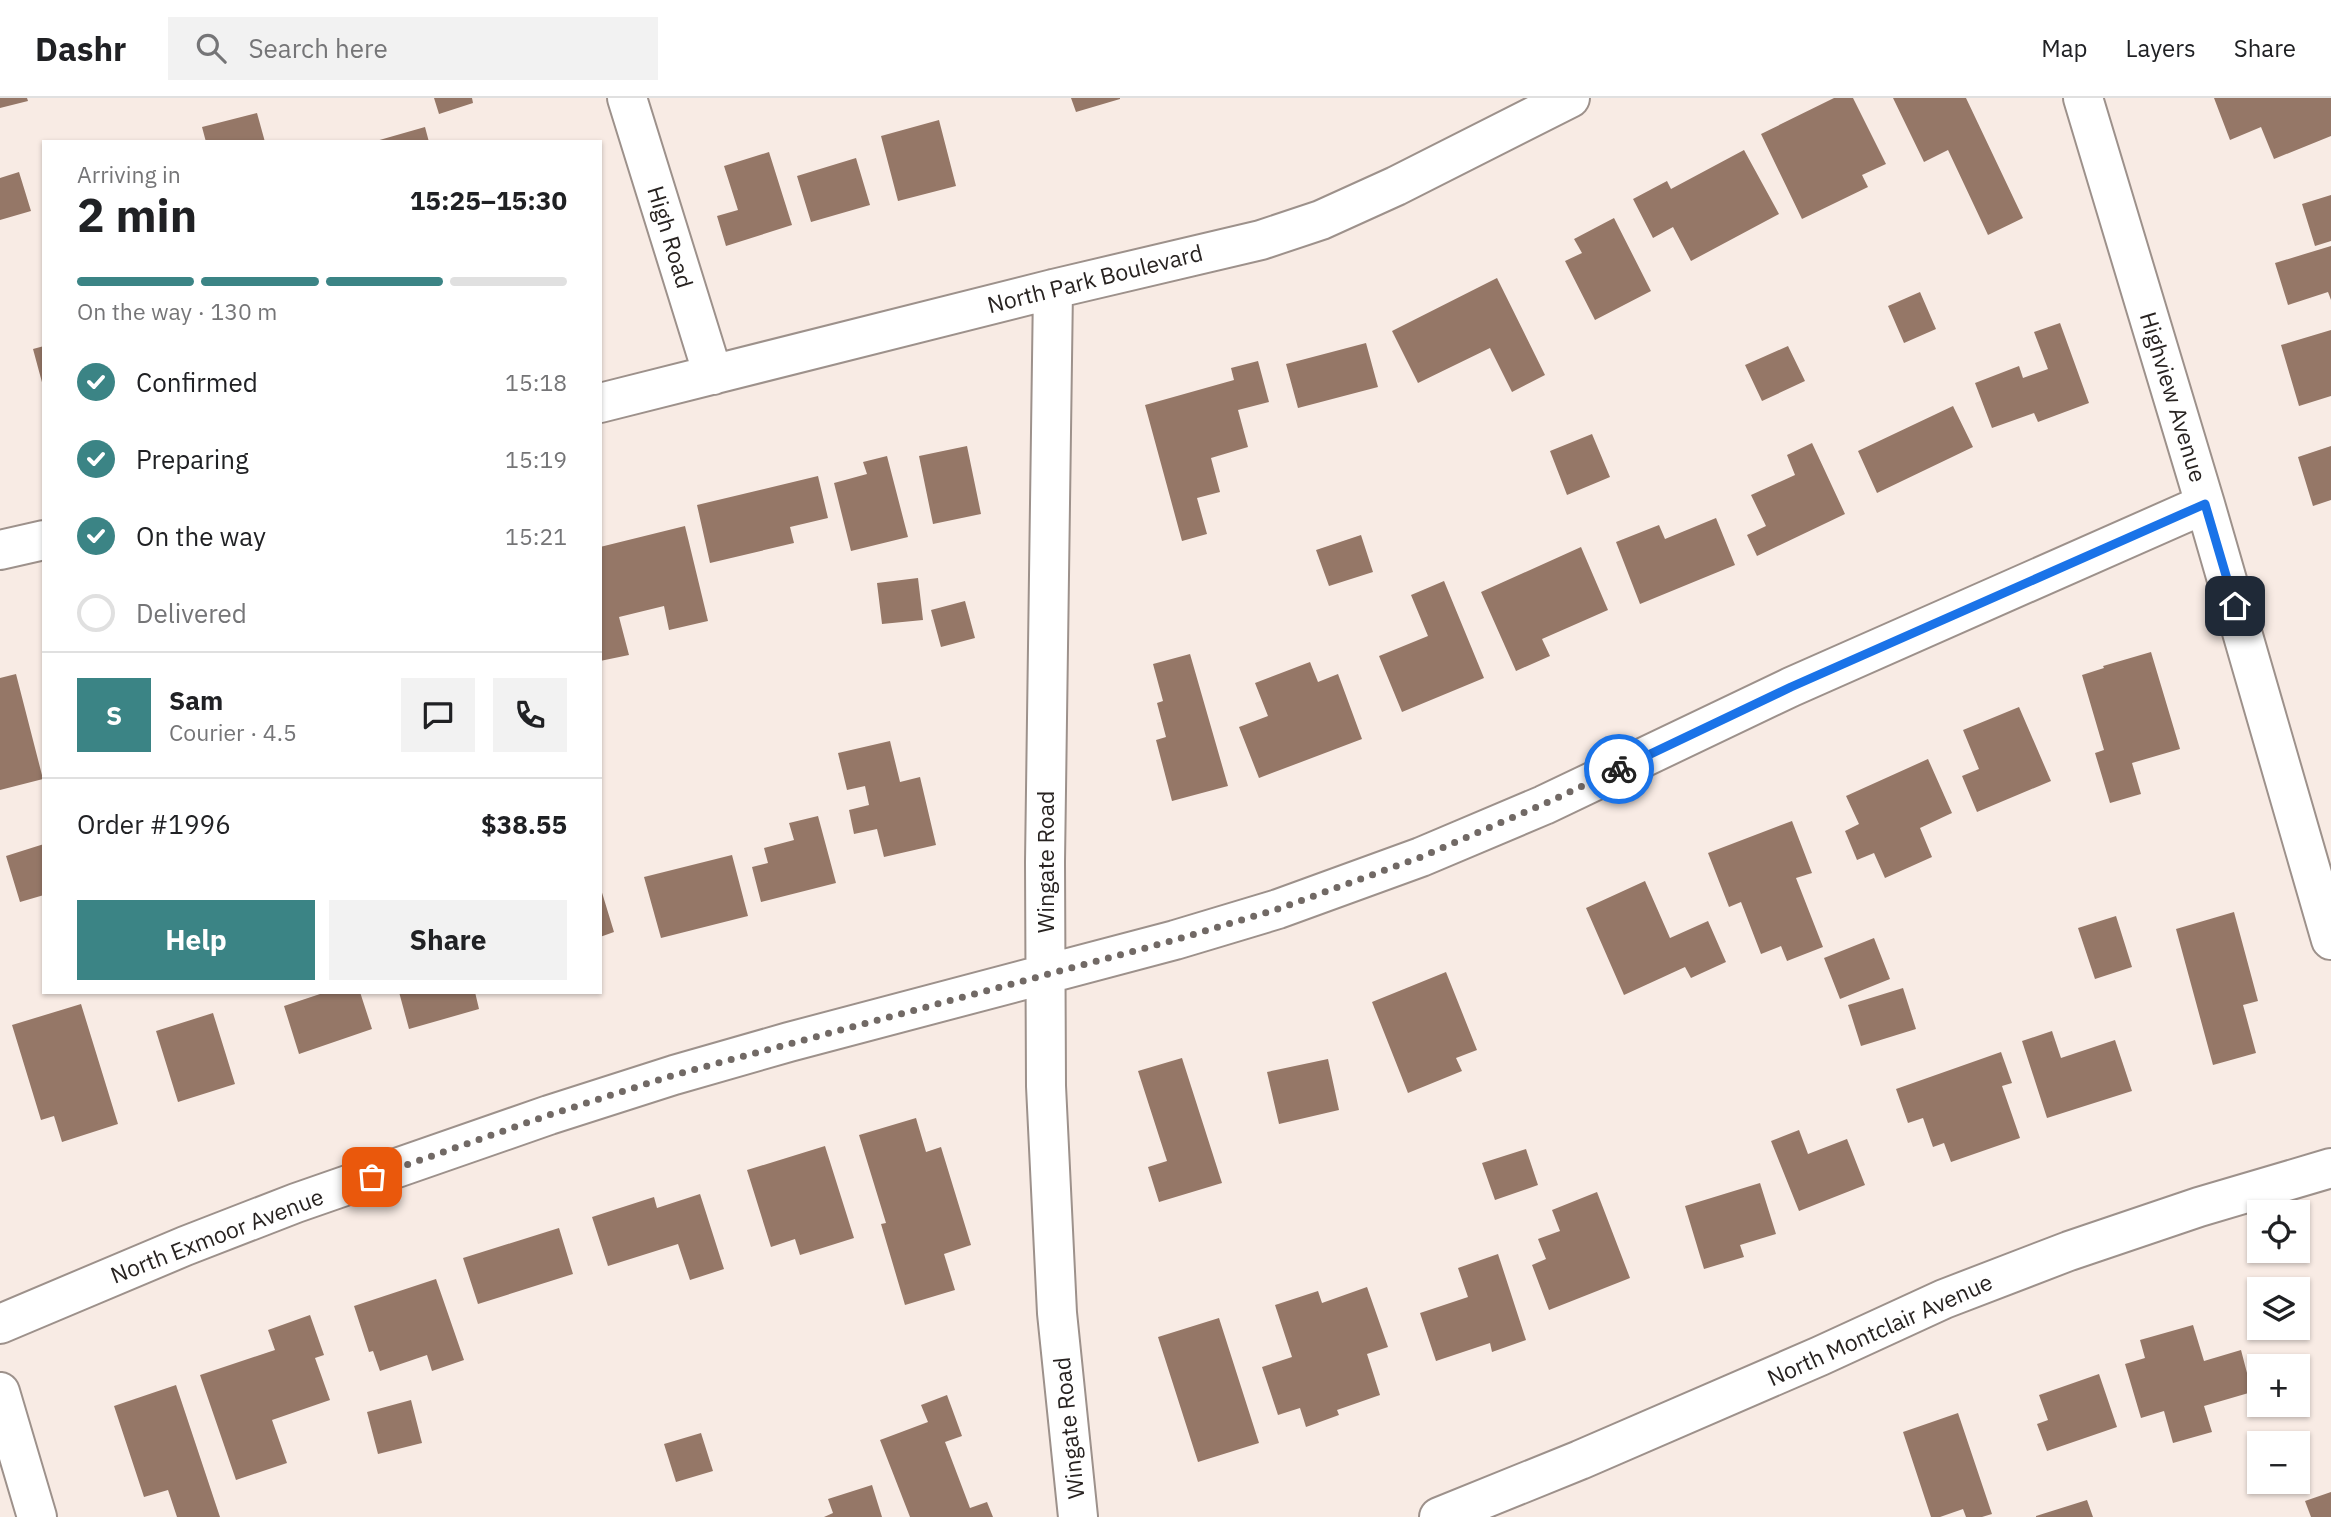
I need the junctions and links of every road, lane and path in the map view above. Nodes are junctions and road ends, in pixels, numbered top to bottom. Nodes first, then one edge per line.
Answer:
1 (626, 98) edge
2 (1570, 98) edge
3 (2083, 98) edge
4 (1053, 289) junction
5 (713, 375) junction
6 (602, 403) edge
7 (2205, 504) junction
8 (42, 540) edge
9 (0, 550) edge
10 (2331, 940) edge
11 (1045, 974) junction
12 (2331, 1168) edge
13 (0, 1324) edge
14 (0, 1392) edge
15 (37, 1517) edge
16 (1078, 1517) edge
17 (1438, 1517) edge

1 - 5 street, High Road
2 - 4 street, North Park Boulevard
3 - 7 street, Highview Avenue
4 - 5 street, North Park Boulevard
4 - 11 street, Wingate Road
5 - 6 street, North Park Boulevard
7 - 10 street, Highview Avenue
7 - 11 street, North Exmoor Avenue
8 - 9 street
11 - 13 street, North Exmoor Avenue
11 - 16 street, Wingate Road
12 - 17 street, North Montclair Avenue
14 - 15 street

